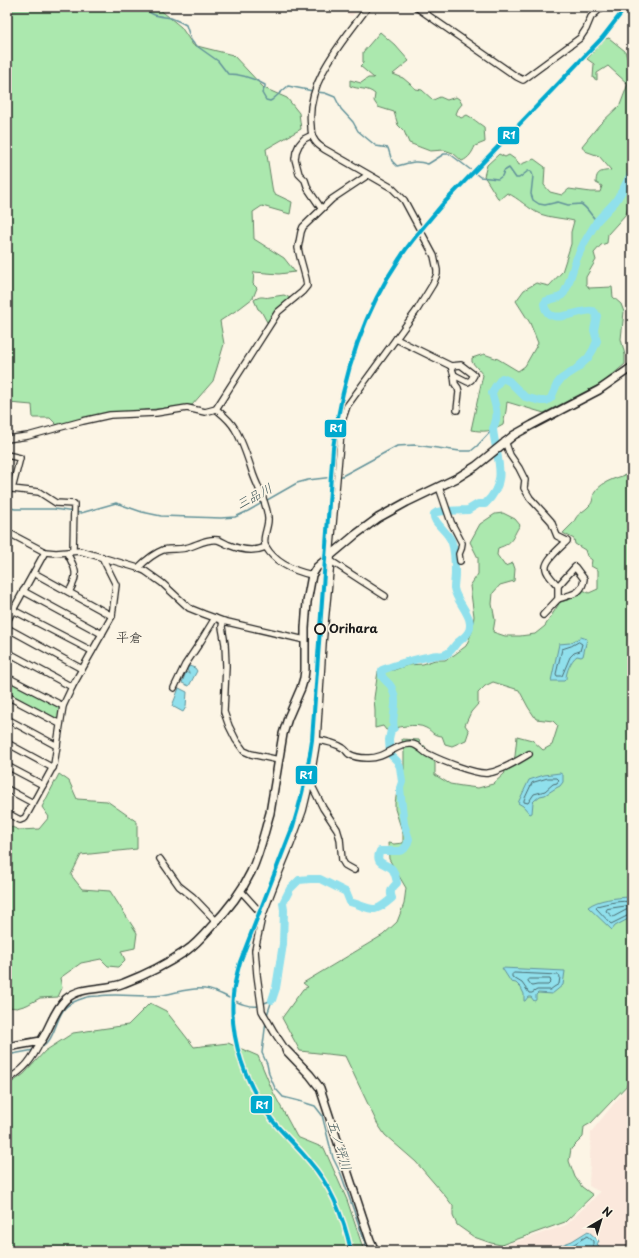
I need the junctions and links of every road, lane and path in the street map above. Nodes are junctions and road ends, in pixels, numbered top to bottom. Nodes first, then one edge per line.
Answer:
1 (368, 7) edge
2 (416, 7) edge
3 (602, 7) edge
4 (312, 135) junction
5 (368, 175) junction
6 (321, 208) junction
7 (396, 339) junction
8 (451, 366) junction
9 (632, 367) edge
10 (454, 375) junction
11 (216, 409) junction
12 (457, 410) dead end
13 (7, 439) edge
14 (505, 441) junction
15 (7, 455) edge
16 (439, 488) junction
17 (7, 532) edge
18 (266, 547) junction
19 (45, 552) junction
20 (70, 552) junction
21 (102, 557) junction
22 (331, 558) junction
23 (460, 561) dead end
24 (138, 568) junction
25 (34, 573) junction
26 (312, 575) junction
27 (558, 586) junction
28 (23, 591) junction
29 (69, 592) junction
30 (385, 596) dead end
31 (558, 599) junction
32 (14, 610) junction
33 (543, 615) dead end
34 (112, 616) junction
35 (214, 618) junction
36 (7, 621) edge
37 (223, 621) junction
38 (7, 628) edge
39 (102, 634) junction
40 (305, 640) junction
41 (92, 651) junction
42 (7, 652) edge
43 (82, 669) junction
44 (7, 677) edge
45 (72, 687) junction
46 (174, 688) dead end
47 (7, 696) edge
48 (63, 706) junction
49 (7, 719) edge
50 (60, 724) junction
51 (316, 740) junction
52 (7, 743) edge
53 (57, 746) junction
54 (529, 754) dead end
55 (279, 760) junction
56 (7, 766) edge
57 (53, 768) junction
58 (310, 782) junction
59 (43, 786) junction
60 (7, 789) edge
61 (33, 803) junction
62 (7, 813) edge
63 (160, 859) dead end
64 (354, 870) dead end
65 (241, 891) junction
66 (262, 917) junction
67 (216, 922) junction
68 (41, 1041) junction
69 (7, 1046) edge
70 (286, 1050) joint
71 (7, 1080) edge
72 (375, 1251) edge

1 - 4 street
2 - 3 street
4 - 5 street
4 - 6 street
5 - 6 street
5 - 7 street
6 - 11 street
7 - 8 street
7 - 22 street
8 - 10 street
8 - 10 street
9 - 14 street
10 - 12 street
11 - 13 street
11 - 18 street
14 - 16 street
14 - 27 street
15 - 20 street
16 - 22 street
16 - 23 street
17 - 19 street
18 - 24 street
18 - 26 street
19 - 20 street
19 - 25 street
20 - 21 street
20 - 29 street
21 - 24 street
21 - 34 street
22 - 26 street
22 - 30 street
22 - 51 street
24 - 35 street
25 - 28 street
25 - 29 street
26 - 40 street
27 - 31 street
27 - 31 street
28 - 32 street
28 - 39 street
29 - 34 street
31 - 33 street
32 - 36 street
32 - 41 street
34 - 39 street
35 - 37 street
35 - 46 street
37 - 40 street
37 - 55 street
38 - 43 street
39 - 41 street
40 - 55 street
41 - 43 street
42 - 45 street
43 - 45 street
44 - 48 street
45 - 48 street
47 - 50 street
48 - 50 street
49 - 53 street
50 - 53 street
51 - 54 street
51 - 58 street
52 - 57 street
53 - 57 street
55 - 65 street
56 - 59 street
57 - 59 street
58 - 64 street
58 - 66 street
59 - 61 street
60 - 61 street
61 - 62 street
63 - 67 street
65 - 66 street
65 - 67 street
66 - 70 street
67 - 68 street
68 - 69 street
68 - 71 street
70 - 72 street

